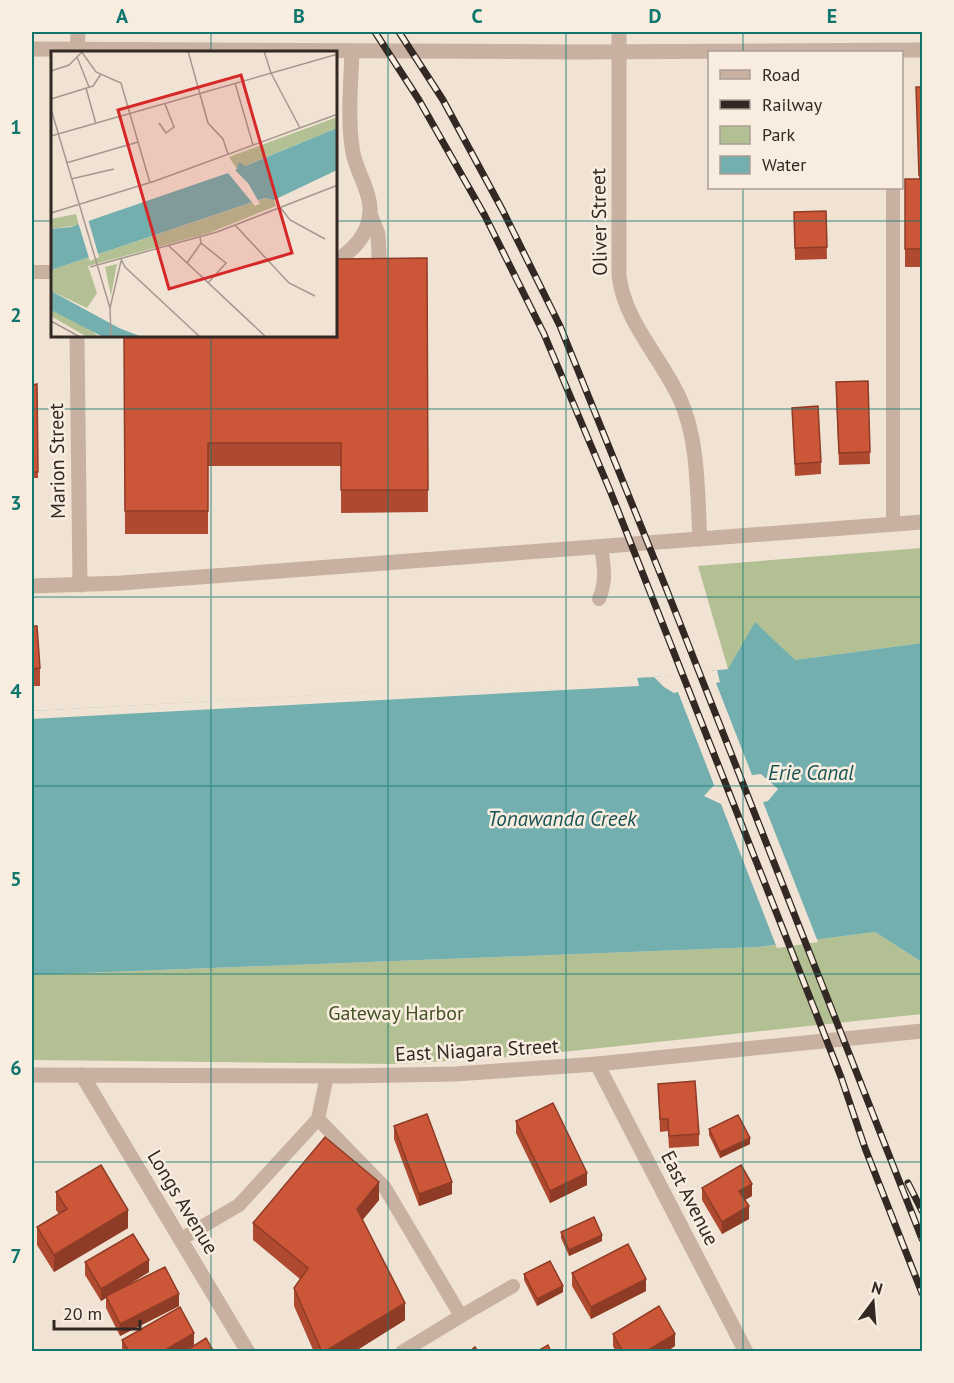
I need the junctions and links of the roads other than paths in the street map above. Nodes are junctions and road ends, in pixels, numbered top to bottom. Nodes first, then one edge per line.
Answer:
1 (78, 32) edge
2 (619, 32) edge
3 (32, 49) edge
4 (922, 50) edge
5 (77, 51) edge
6 (352, 51) junction
7 (619, 51) junction
8 (892, 51) edge
9 (893, 189) edge
10 (370, 214) junction
11 (338, 260) edge
12 (32, 272) edge
13 (51, 272) edge
14 (380, 281) edge
15 (77, 338) edge
16 (922, 522) edge
17 (893, 524) junction
18 (700, 539) junction
19 (601, 546) junction
20 (80, 585) junction
21 (32, 586) edge
22 (599, 599) dead end
23 (922, 1031) edge
24 (597, 1064) junction
25 (32, 1075) edge
26 (82, 1075) junction
27 (327, 1076) junction
28 (318, 1119) junction
29 (181, 1239) junction
30 (513, 1286) dead end
31 (461, 1316) junction
32 (248, 1352) edge
33 (402, 1352) edge
34 (746, 1352) edge

1 - 5 street
2 - 7 street, Oliver Street
3 - 5 street
4 - 8 street
5 - 6 street
6 - 7 street
6 - 10 street
7 - 8 street
7 - 18 street, Oliver Street
9 - 17 lane
10 - 11 street
10 - 14 street
12 - 13 lane
15 - 20 street, Marion Street
16 - 17 street
17 - 18 street
18 - 19 street
19 - 20 street
19 - 22 lane
20 - 21 street
23 - 24 street, East Niagara Street
24 - 27 street, East Niagara Street
24 - 34 street, East Avenue
25 - 26 street, East Niagara Street
26 - 27 street, East Niagara Street
26 - 29 street, Longs Avenue
27 - 28 lane
28 - 29 lane
28 - 31 lane
29 - 32 street, Longs Avenue
30 - 31 lane
31 - 33 lane

